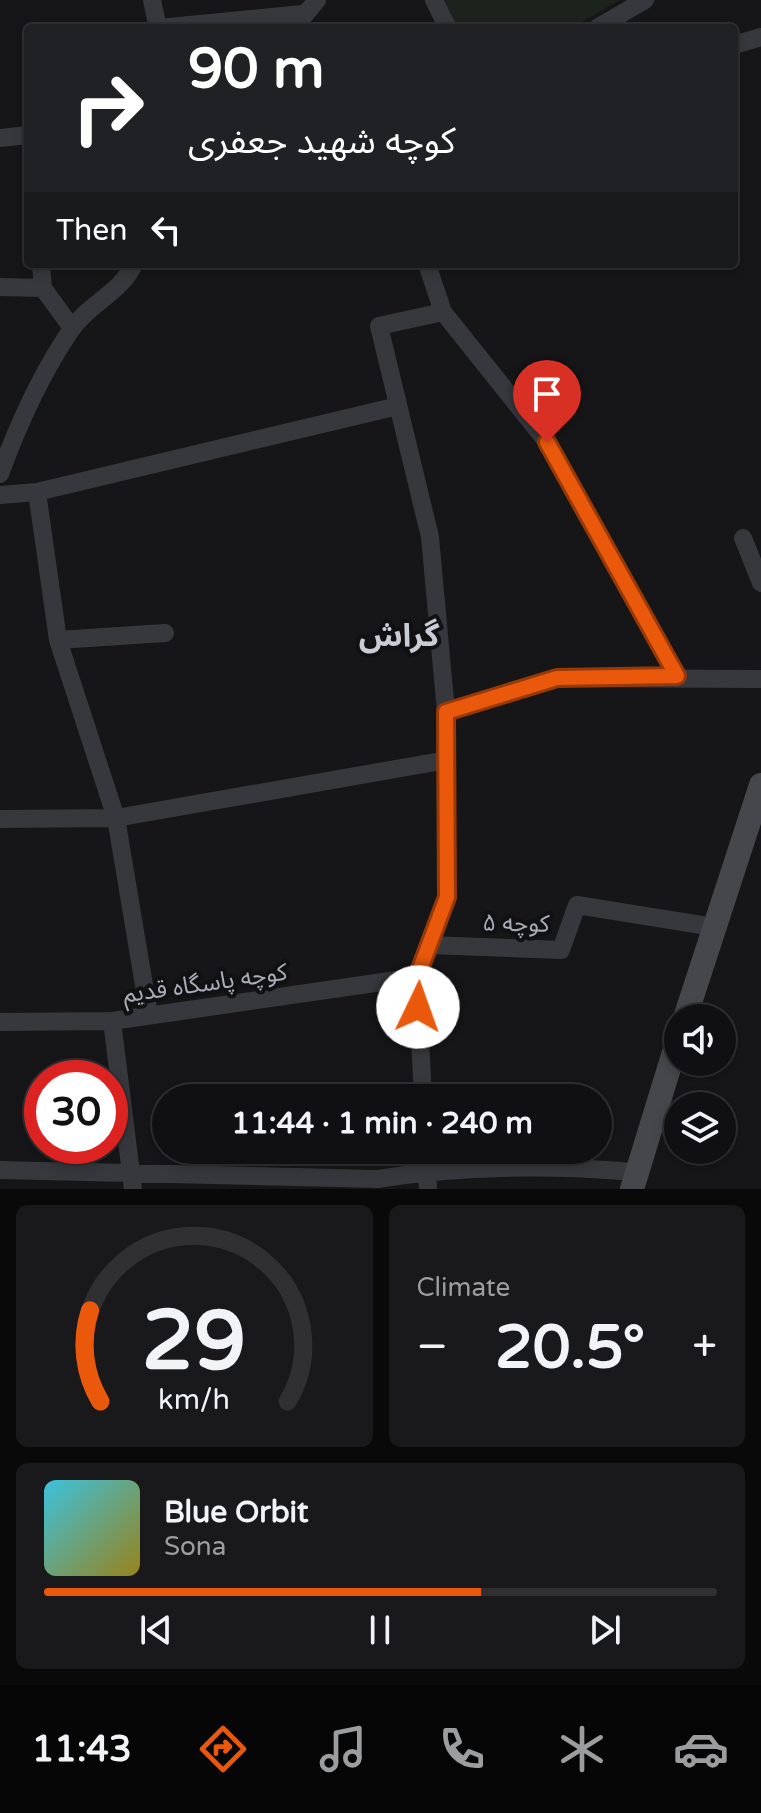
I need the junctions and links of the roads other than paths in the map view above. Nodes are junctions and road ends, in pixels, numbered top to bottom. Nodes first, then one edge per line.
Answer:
1 (152, 0) edge
2 (317, 0) edge
3 (434, 0) edge
4 (645, 0) edge
5 (298, 21) edge
6 (158, 24) edge
7 (238, 24) edge
8 (446, 24) edge
9 (604, 24) edge
10 (761, 37) edge
11 (738, 44) edge
12 (24, 135) edge
13 (0, 138) edge
14 (41, 268) edge
15 (132, 268) edge
16 (428, 268) edge
17 (0, 287) edge
18 (43, 288) junction
19 (443, 312) junction
20 (72, 328) junction
21 (398, 406) junction
22 (8, 432) edge
23 (0, 474) edge
24 (37, 492) junction
25 (0, 495) edge
26 (743, 538) dead end
27 (761, 583) edge
28 (165, 633) dead end
29 (58, 640) junction
30 (677, 676) junction
31 (761, 679) edge
32 (446, 712) junction
33 (447, 760) junction
34 (761, 785) edge
35 (116, 818) junction
36 (0, 819) edge
37 (756, 820) edge
38 (714, 927) junction
39 (429, 945) junction
40 (417, 977) junction
41 (689, 1004) edge
42 (149, 1015) junction
43 (112, 1021) junction
44 (0, 1022) edge
45 (666, 1076) edge
46 (422, 1084) edge
47 (0, 1170) edge
48 (428, 1180) edge
49 (634, 1180) edge
50 (133, 1181) edge
51 (373, 1184) edge

1 - 6 street
2 - 5 street
3 - 8 street
4 - 9 street
5 - 7 street
10 - 11 street
12 - 13 street
14 - 18 street
15 - 20 street
16 - 19 street
17 - 18 street
18 - 20 street
19 - 21 street
19 - 30 street
20 - 22 street
21 - 24 street
21 - 32 street
22 - 23 street
24 - 25 street
24 - 29 street
26 - 27 street
28 - 29 street
29 - 35 street
30 - 31 street
30 - 32 street
32 - 33 street
33 - 35 street
33 - 39 street
34 - 37 street
35 - 36 street
35 - 42 street
37 - 38 street
38 - 39 street, کوچه ۵
38 - 41 street
39 - 40 street
40 - 42 street, کوچه پاسگاه قدیم
40 - 46 street
42 - 43 street, کوچه پاسگاه قدیم
43 - 44 street, کوچه پاسگاه قدیم
43 - 50 street
45 - 49 street
47 - 50 street
48 - 49 street
48 - 51 street
50 - 51 street

